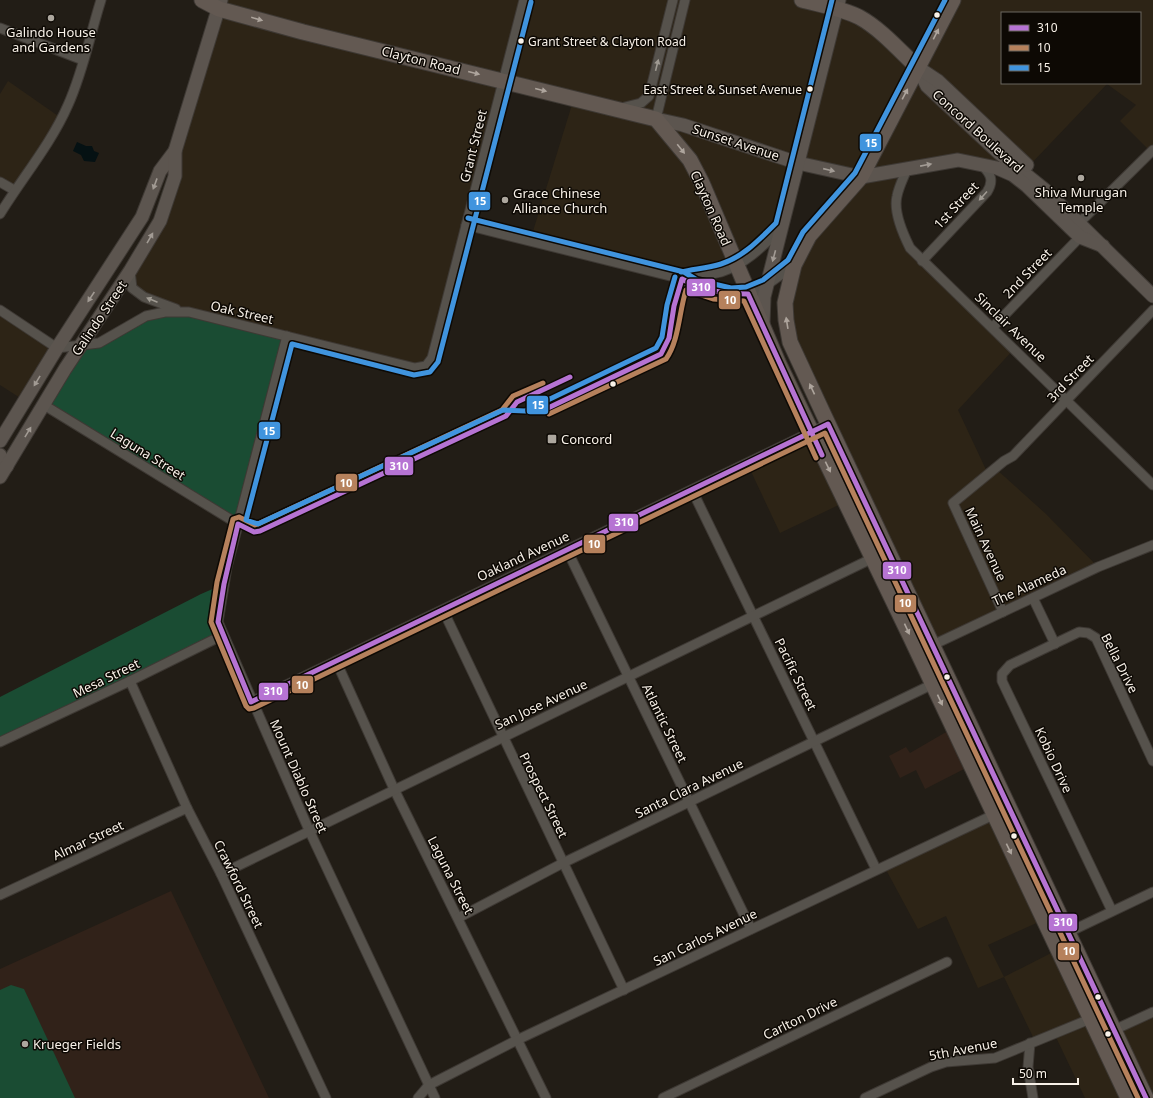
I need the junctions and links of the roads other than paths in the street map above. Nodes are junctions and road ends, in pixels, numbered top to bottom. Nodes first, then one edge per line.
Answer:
1 (101, 0) edge
2 (202, 0) edge
3 (524, 0) edge
4 (673, 0) edge
5 (685, 0) edge
6 (802, 0) edge
7 (953, 0) edge
8 (220, 4) edge
9 (838, 4) edge
10 (0, 28) edge
11 (83, 60) junction
12 (918, 68) junction
13 (503, 80) junction
14 (618, 108) junction
15 (656, 119) junction
16 (1153, 150) edge
17 (175, 151) junction
18 (798, 163) junction
19 (980, 163) junction
20 (907, 169) junction
21 (861, 177) junction
22 (0, 182) edge
23 (14, 190) junction
24 (0, 214) edge
25 (1079, 223) junction
26 (466, 225) junction
27 (782, 227) junction
28 (1080, 237) junction
29 (1103, 246) junction
30 (922, 261) junction
31 (736, 265) junction
32 (794, 265) junction
33 (130, 271) junction
34 (682, 280) junction
35 (767, 286) junction
36 (748, 294) junction
37 (1153, 296) edge
38 (0, 310) edge
39 (1153, 310) edge
40 (189, 312) junction
41 (763, 325) junction
42 (993, 327) junction
43 (287, 336) junction
44 (82, 345) junction
45 (57, 348) junction
46 (426, 366) joint
47 (1067, 399) junction
48 (44, 405) junction
49 (18, 412) junction
50 (828, 424) junction
51 (811, 432) junction
52 (0, 441) edge
53 (2, 458) edge
54 (1004, 461) joint
55 (0, 477) edge
56 (1153, 485) edge
57 (692, 490) junction
58 (238, 524) junction
59 (1153, 545) edge
60 (567, 550) junction
61 (873, 558) junction
62 (1034, 598) junction
63 (443, 610) junction
64 (1003, 612) junction
65 (754, 617) junction
66 (223, 634) junction
67 (1055, 644) junction
68 (933, 645) junction
69 (918, 652) junction
70 (336, 661) junction
71 (628, 677) junction
72 (130, 681) junction
73 (933, 684) junction
74 (251, 702) junction
75 (502, 736) junction
76 (0, 742) edge
77 (815, 742) junction
78 (1153, 761) edge
79 (394, 789) junction
80 (689, 802) junction
81 (187, 808) junction
82 (1008, 808) junction
83 (993, 814) junction
84 (309, 830) junction
85 (563, 863) junction
86 (876, 869) junction
87 (221, 874) junction
88 (1153, 892) edge
89 (0, 895) edge
90 (1112, 911) junction
91 (458, 918) junction
92 (751, 929) junction
93 (1068, 932) junction
94 (1076, 948) junction
95 (947, 962) dead end
96 (624, 990) junction
97 (1153, 1012) edge
98 (1090, 1018) junction
99 (1114, 1030) junction
100 (516, 1040) junction
101 (1030, 1043) junction
102 (1137, 1079) junction
103 (429, 1085) junction
104 (326, 1098) edge
105 (418, 1098) edge
106 (435, 1098) edge
107 (546, 1098) edge
108 (663, 1098) edge
109 (865, 1098) edge
110 (1033, 1098) edge
111 (1128, 1098) edge
112 (1146, 1098) edge

1 - 11 street
2 - 8 main road, Clayton Road
3 - 13 street, Grant Street
14 -> 4 street
5 - 15 street
6 - 9 main road, Concord Boulevard
12 -> 7 main road
8 -> 13 main road, Clayton Road
8 - 17 main road, Galindo Street
9 - 12 main road, Concord Boulevard
9 - 18 main road
10 - 11 street
11 - 23 street
21 -> 12 main road
12 - 25 main road, Concord Boulevard
13 -> 14 main road, Clayton Road
13 - 26 street, Grant Street
14 - 15 main road, Clayton Road
15 - 18 main road, Sunset Avenue
15 -> 31 main road, Clayton Road
16 - 25 street
33 -> 17 main road, Galindo Street
17 -> 45 main road, Galindo Street
18 -> 21 main road, Sunset Avenue
18 - 27 main road
20 -> 19 main road, Sunset Avenue
19 - 28 main road, Concord Boulevard
19 -> 30 street, 1st Street
20 - 21 main road, Sunset Avenue
20 - 30 street, Sinclair Avenue
21 - 32 main road
22 - 23 street
23 - 24 street
25 - 29 main road, Concord Boulevard
26 - 34 street
26 - 46 street, Grant Street
27 - 31 street
27 -> 35 main road
28 - 29 main road, Concord Boulevard
28 - 42 street, 2nd Street
29 - 37 main road, Concord Boulevard
30 - 42 street, Sinclair Avenue
31 - 34 street
31 - 36 main road, Clayton Road
32 - 35 street
50 -> 32 main road
40 -> 33 street
33 - 44 main road, Galindo Street
34 - 36 street
35 - 36 street
35 - 41 main road
36 - 41 main road, Clayton Road
38 - 45 street
39 - 47 street, 3rd Street
40 - 43 street, Oak Street
40 - 44 street, Oak Street
41 - 51 main road, Clayton Road
42 - 47 street, Sinclair Avenue
43 - 46 street, Oak Street
43 - 58 street, Mount Diablo Street
44 - 45 street, Oak Street
44 - 48 main road, Galindo Street
45 -> 49 main road, Galindo Street
47 - 54 street, 3rd Street
47 - 56 street, Sinclair Avenue
53 -> 48 main road, Galindo Street
48 - 58 street, Laguna Street
49 - 52 main road, Galindo Street
49 - 53 main road
50 - 51 street, Oakland Avenue
50 - 68 main road
51 - 57 street, Oakland Avenue
51 -> 61 main road, Clayton Road
53 - 55 main road, Galindo Street
54 - 64 street, Main Avenue
57 - 60 street, Oakland Avenue
57 - 65 street, Pacific Street
58 - 66 street, Mount Diablo Street
59 - 62 street, The Alameda
60 - 63 street, Oakland Avenue
60 - 71 street, Atlantic Street
61 - 65 street, San Jose Avenue
61 -> 69 main road, Clayton Road
62 - 64 street, The Alameda
62 - 67 street
63 - 70 street, Oakland Avenue
63 - 75 street, Prospect Street
64 - 68 street, The Alameda
65 - 71 street, San Jose Avenue
65 - 77 street, Pacific Street
66 - 72 street, Mesa Street
66 - 74 street, Mount Diablo Street
67 - 78 street, Bella Drive
67 - 90 street, Kobio Drive
68 - 69 street, The Alameda
68 - 82 main road
69 - 73 main road, Clayton Road
70 - 74 street, Oakland Avenue
70 - 79 street, Laguna Street
71 - 75 street, San Jose Avenue
71 - 80 street, Atlantic Street
72 - 76 street, Mesa Street
72 - 81 street, Crawford Street
73 - 77 street, Santa Clara Avenue
73 -> 83 main road, Clayton Road
74 - 84 street, Mount Diablo Street
75 - 79 street, San Jose Avenue
75 - 85 street, Prospect Street
77 - 80 street, Santa Clara Avenue
77 - 86 street, Pacific Street
79 - 84 street, San Jose Avenue
79 - 91 street, Laguna Street
80 - 85 street, Santa Clara Avenue
80 - 92 street, Atlantic Street
81 - 87 street, Crawford Street
81 - 89 street, Almar Street
82 - 83 street, San Carlos Avenue
82 - 93 main road
83 - 86 street, San Carlos Avenue
83 -> 98 main road, Clayton Road
84 - 87 street, San Jose Avenue
84 - 103 street, Mount Diablo Street
85 - 91 street, Santa Clara Avenue
85 - 96 street, Prospect Street
86 - 92 street, San Carlos Avenue
87 - 104 street, Crawford Street
88 - 90 street
90 - 93 street
91 - 100 street, Laguna Street
92 - 96 street, San Carlos Avenue
93 - 94 main road
94 - 98 street
94 - 99 main road
95 - 108 street, Carlton Drive
96 - 100 street, San Carlos Avenue
97 - 99 street
98 - 101 street, 5th Avenue
98 - 102 street
98 - 111 main road, Clayton Road
99 - 102 main road
100 - 103 street, San Carlos Avenue
100 - 107 street, Laguna Street
101 - 109 street, 5th Avenue
101 - 110 street
102 - 112 main road
103 - 105 street, San Carlos Avenue
103 - 106 street, Mount Diablo Street

